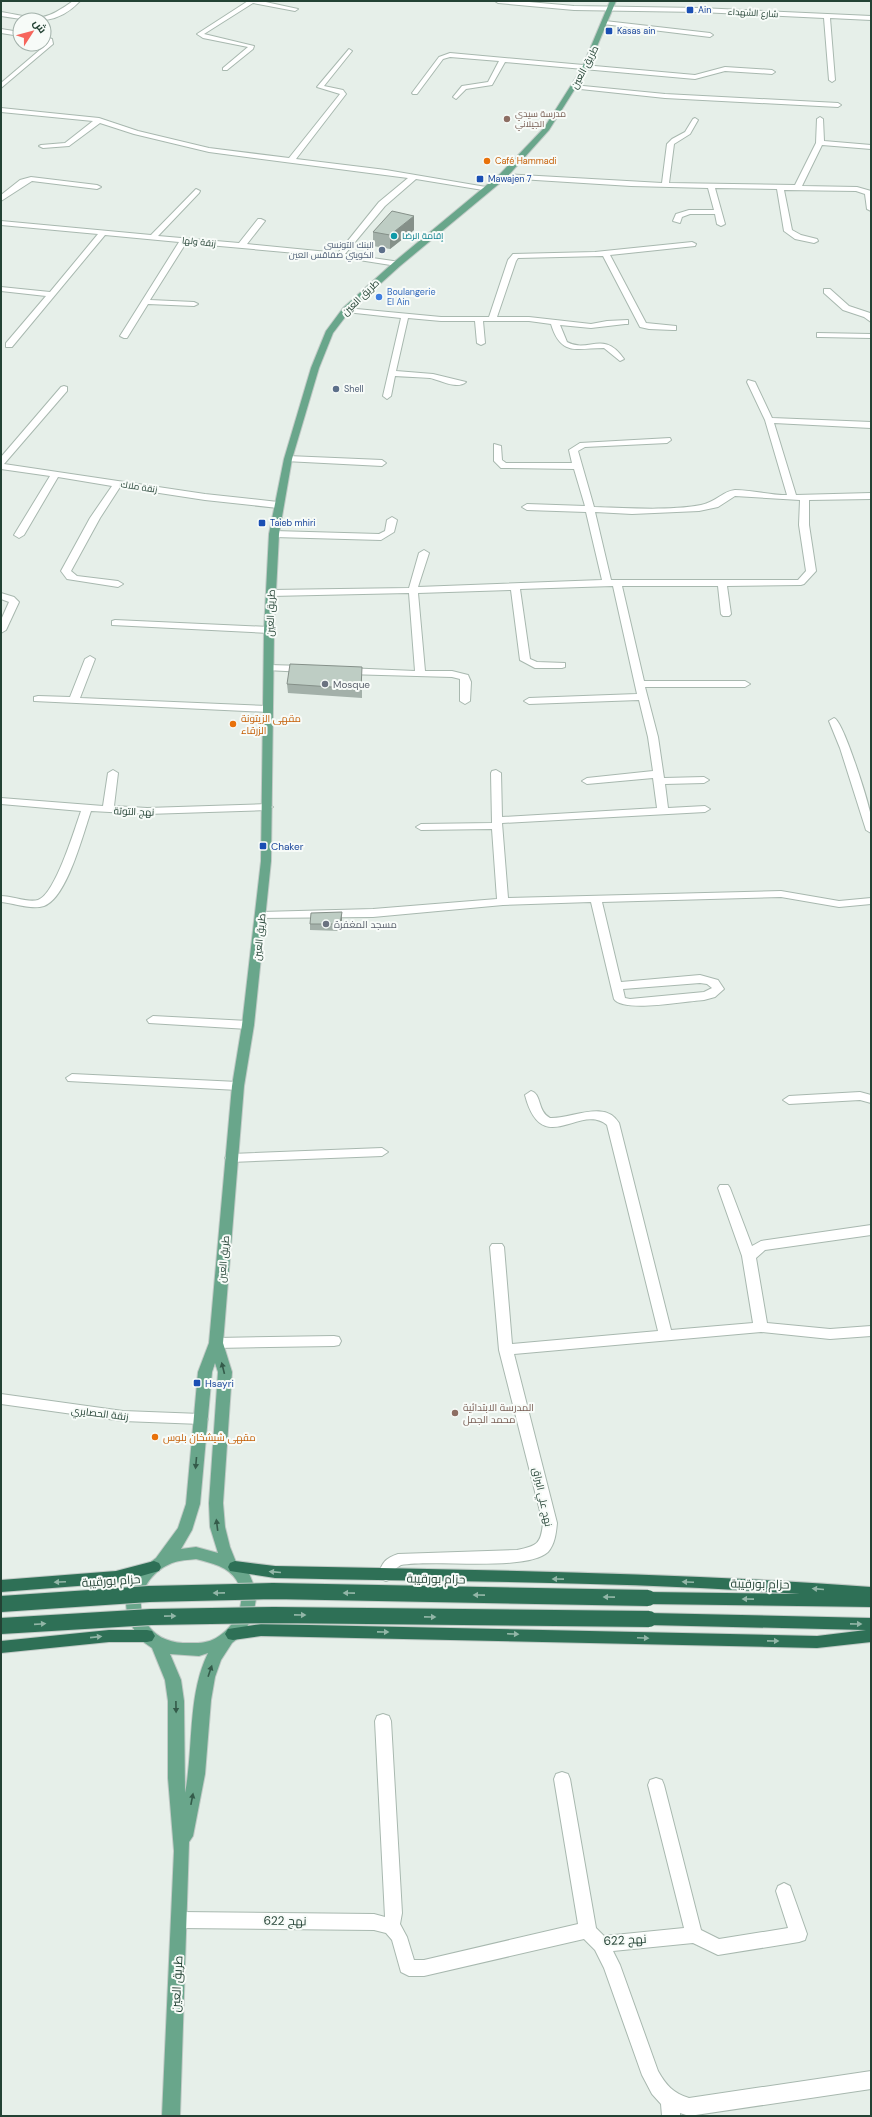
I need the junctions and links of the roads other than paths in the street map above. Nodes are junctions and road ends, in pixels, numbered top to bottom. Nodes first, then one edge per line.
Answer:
1 (77, 1) edge
2 (251, 1) edge
3 (498, 1) edge
4 (612, 5) edge
5 (295, 9) dead end
6 (1, 14) edge
7 (12, 16) edge
8 (827, 16) junction
9 (52, 17) edge
10 (871, 18) edge
11 (605, 23) junction
12 (1, 31) edge
13 (12, 33) edge
14 (710, 35) dead end
15 (349, 51) dead end
16 (41, 52) edge
17 (503, 60) junction
18 (225, 68) dead end
19 (585, 68) junction
20 (772, 72) dead end
21 (832, 80) dead end
22 (1, 86) edge
23 (574, 87) junction
24 (416, 93) dead end
25 (456, 97) dead end
26 (838, 105) dead end
27 (1, 110) edge
28 (820, 119) dead end
29 (98, 120) junction
30 (695, 120) dead end
31 (820, 143) junction
32 (43, 146) dead end
33 (871, 147) edge
34 (291, 160) junction
35 (503, 176) junction
36 (414, 177) junction
37 (665, 185) junction
38 (711, 185) junction
39 (780, 186) junction
40 (798, 186) junction
41 (97, 187) dead end
42 (486, 189) junction
43 (196, 191) dead end
44 (1, 199) edge
45 (871, 209) edge
46 (717, 212) junction
47 (261, 221) dead end
48 (677, 221) dead end
49 (1, 223) edge
50 (721, 224) dead end
51 (103, 233) junction
52 (153, 237) junction
53 (183, 241) junction
54 (814, 241) dead end
55 (692, 244) dead end
56 (241, 246) junction
57 (605, 253) junction
58 (340, 255) junction
59 (397, 264) junction
60 (1, 289) edge
61 (827, 291) dead end
62 (51, 294) junction
63 (145, 302) junction
64 (194, 304) dead end
65 (346, 310) junction
66 (405, 316) junction
67 (493, 318) junction
68 (479, 319) junction
69 (871, 320) edge
70 (625, 322) dead end
71 (554, 323) junction
72 (673, 328) dead end
73 (820, 335) dead end
74 (124, 336) dead end
75 (871, 336) edge
76 (480, 343) dead end
77 (9, 345) dead end
78 (620, 359) dead end
79 (392, 373) junction
80 (462, 382) dead end
81 (751, 382) dead end
82 (64, 389) dead end
83 (387, 396) dead end
84 (769, 420) junction
85 (871, 425) edge
86 (667, 440) dead end
87 (496, 446) dead end
88 (288, 459) junction
89 (1, 462) edge
90 (382, 463) dead end
91 (1, 466) edge
92 (577, 466) junction
93 (56, 474) junction
94 (118, 484) junction
95 (871, 496) edge
96 (792, 498) junction
97 (805, 498) junction
98 (278, 504) junction
99 (527, 507) dead end
100 (590, 510) junction
101 (392, 520) dead end
102 (274, 534) junction
103 (19, 535) dead end
104 (424, 553) dead end
105 (612, 583) junction
106 (722, 583) junction
107 (118, 584) dead end
108 (515, 588) junction
109 (413, 590) junction
110 (271, 593) junction
111 (1, 596) edge
112 (726, 614) dead end
113 (115, 623) dead end
114 (1, 630) edge
115 (269, 630) junction
116 (90, 659) dead end
117 (562, 665) dead end
118 (269, 668) junction
119 (317, 670) edge
120 (333, 670) edge
121 (420, 674) junction
122 (640, 684) junction
123 (745, 684) dead end
124 (644, 697) junction
125 (38, 699) dead end
126 (74, 701) junction
127 (465, 701) dead end
128 (529, 701) dead end
129 (268, 709) junction
130 (834, 721) dead end
131 (113, 773) dead end
132 (496, 773) dead end
133 (660, 778) junction
134 (704, 780) dead end
135 (587, 781) dead end
136 (1, 801) edge
137 (268, 807) junction
138 (87, 808) junction
139 (705, 809) dead end
140 (108, 810) junction
141 (663, 810) junction
142 (497, 823) junction
143 (421, 827) dead end
144 (871, 830) edge
145 (1, 899) edge
146 (596, 899) junction
147 (871, 901) edge
148 (503, 902) junction
149 (261, 916) junction
150 (616, 986) junction
151 (153, 1020) dead end
152 (248, 1025) junction
153 (72, 1078) dead end
154 (238, 1086) junction
155 (531, 1095) dead end
156 (871, 1099) edge
157 (789, 1100) dead end
158 (382, 1152) dead end
159 (231, 1158) junction
160 (724, 1188) dead end
161 (871, 1230) edge
162 (497, 1247) dead end
163 (749, 1256) junction
164 (761, 1327) junction
165 (871, 1331) edge
166 (666, 1335) junction
167 (334, 1341) dead end
168 (216, 1343) junction
169 (506, 1350) junction
170 (1, 1399) edge
171 (201, 1419) junction
172 (157, 1565) junction
173 (232, 1565) junction
174 (386, 1575) junction
175 (1, 1586) edge
176 (871, 1594) edge
177 (871, 1601) edge
178 (1, 1604) edge
179 (871, 1624) edge
180 (1, 1626) edge
181 (229, 1636) junction
182 (871, 1636) edge
183 (152, 1640) junction
184 (1, 1647) edge
185 (383, 1721) dead end
186 (562, 1779) dead end
187 (656, 1786) dead end
188 (182, 1851) junction
189 (784, 1891) dead end
190 (180, 1920) junction
191 (391, 1926) junction
192 (588, 1932) junction
193 (694, 1935) junction
194 (601, 1944) junction
195 (871, 2080) edge
196 (671, 2109) edge
197 (170, 2116) edge

1 - 9 street
2 - 5 street
2 - 18 street
3 - 4 street, شارع الشهداء
4 - 8 street, شارع الشهداء
4 - 11 main road, طريق العين
6 - 7 street
8 - 10 street, شارع الشهداء
8 - 21 street
11 - 14 street
11 - 19 main road, طريق العين
12 - 13 street
15 - 34 street
16 - 22 street
17 - 19 street
17 - 24 street
17 - 25 street
19 - 20 street
19 - 23 main road, طريق العين
23 - 26 street
23 - 35 main road, طريق العين
27 - 29 street
28 - 31 street
29 - 32 street
29 - 34 street
30 - 37 street
31 - 33 street
31 - 40 street
34 - 36 street
35 - 37 street
35 - 42 main road, طريق العين
36 - 42 street
36 - 58 street
37 - 38 street
38 - 39 street
38 - 46 street
39 - 40 street
39 - 54 street
40 - 45 street
41 - 44 street
42 - 59 main road, طريق العين
43 - 52 street
46 - 48 street
46 - 50 street
47 - 56 street
49 - 51 street, زنقة ولها
51 - 52 street, زنقة ولها
51 - 62 street
52 - 53 street, زنقة ولها
53 - 56 street, زنقة ولها
53 - 63 street
55 - 57 street
56 - 58 street, زنقة ولها
57 - 67 street
57 - 72 street
58 - 59 street, زنقة ولها
59 - 65 main road, طريق العين
60 - 62 street
61 - 69 street
62 - 77 street
63 - 64 street
63 - 74 street
65 - 66 street
65 - 88 main road, طريق العين
66 - 68 street
66 - 79 street
67 - 68 street
67 - 71 street
68 - 76 street
70 - 71 street
71 - 78 street
73 - 75 street
79 - 80 street
79 - 83 street
81 - 84 street
82 - 89 street
84 - 85 street
84 - 96 street
86 - 92 street
87 - 92 street
88 - 90 street
88 - 98 main road, طريق العين
91 - 93 street, زنقة ملاك
92 - 100 street
93 - 94 street, زنقة ملاك
93 - 103 street
94 - 98 street, زنقة ملاك
94 - 107 street
95 - 97 street
96 - 97 street
96 - 100 street
97 - 106 street
98 - 102 main road, طريق العين
99 - 100 street
100 - 105 street
101 - 102 street
102 - 110 main road, طريق العين
104 - 109 street
105 - 106 street
105 - 108 street
105 - 122 street
106 - 112 street
108 - 109 street
108 - 117 street
109 - 110 street
109 - 121 street
110 - 115 main road, طريق العين
111 - 114 street
113 - 115 street
115 - 118 main road, طريق العين
116 - 126 street
118 - 119 street
118 - 129 main road, طريق العين
120 - 121 street
121 - 127 street
122 - 123 street
122 - 124 street
124 - 128 street
124 - 133 street
125 - 126 street
126 - 129 street
129 - 137 main road, طريق العين
130 - 144 street
131 - 140 street
132 - 142 street
133 - 134 street
133 - 135 street
133 - 141 street
136 - 138 street, نهج التوتة
137 - 140 street, نهج التوتة
137 - 149 main road, طريق العين
138 - 140 street, نهج التوتة
138 - 145 street
139 - 141 street
141 - 142 street
142 - 143 street
142 - 148 street
146 - 147 street
146 - 148 street
146 - 150 street
148 - 149 street
149 - 152 main road, طريق العين
150 - 150 street
151 - 152 street
152 - 154 main road, طريق العين
153 - 154 street
154 - 159 main road, طريق العين
155 - 166 street
156 - 157 street
158 - 159 street
159 - 168 main road, طريق العين
160 - 163 street
161 - 163 street
162 - 169 street
163 - 164 street
164 - 165 street
164 - 166 street
166 - 169 street
167 - 168 street
168 - 171 main road, طريق العين
173 -> 168 main road, طريق العين
169 - 174 street, نهج علي البراق
170 - 171 street, زنقة الحصايري
171 -> 172 main road, طريق العين
172 - 173 main road
172 -> 175 highway
172 - 183 main road
174 -> 173 highway
173 - 181 main road
176 -> 174 highway
177 -> 178 highway, حزام بورقيبة, bridge
180 -> 179 highway, bridge
181 -> 182 highway
181 - 183 main road
188 -> 181 main road, طريق العين
184 -> 183 highway
183 -> 188 main road, طريق العين
185 - 191 street
186 - 192 street
187 - 193 street
188 - 190 main road, طريق العين
189 - 193 street
190 - 191 street, نهج 622
190 - 197 main road, طريق العين
191 - 192 street
192 - 194 street, نهج 622
193 - 194 street, نهج 622
194 - 196 street
195 - 196 street

